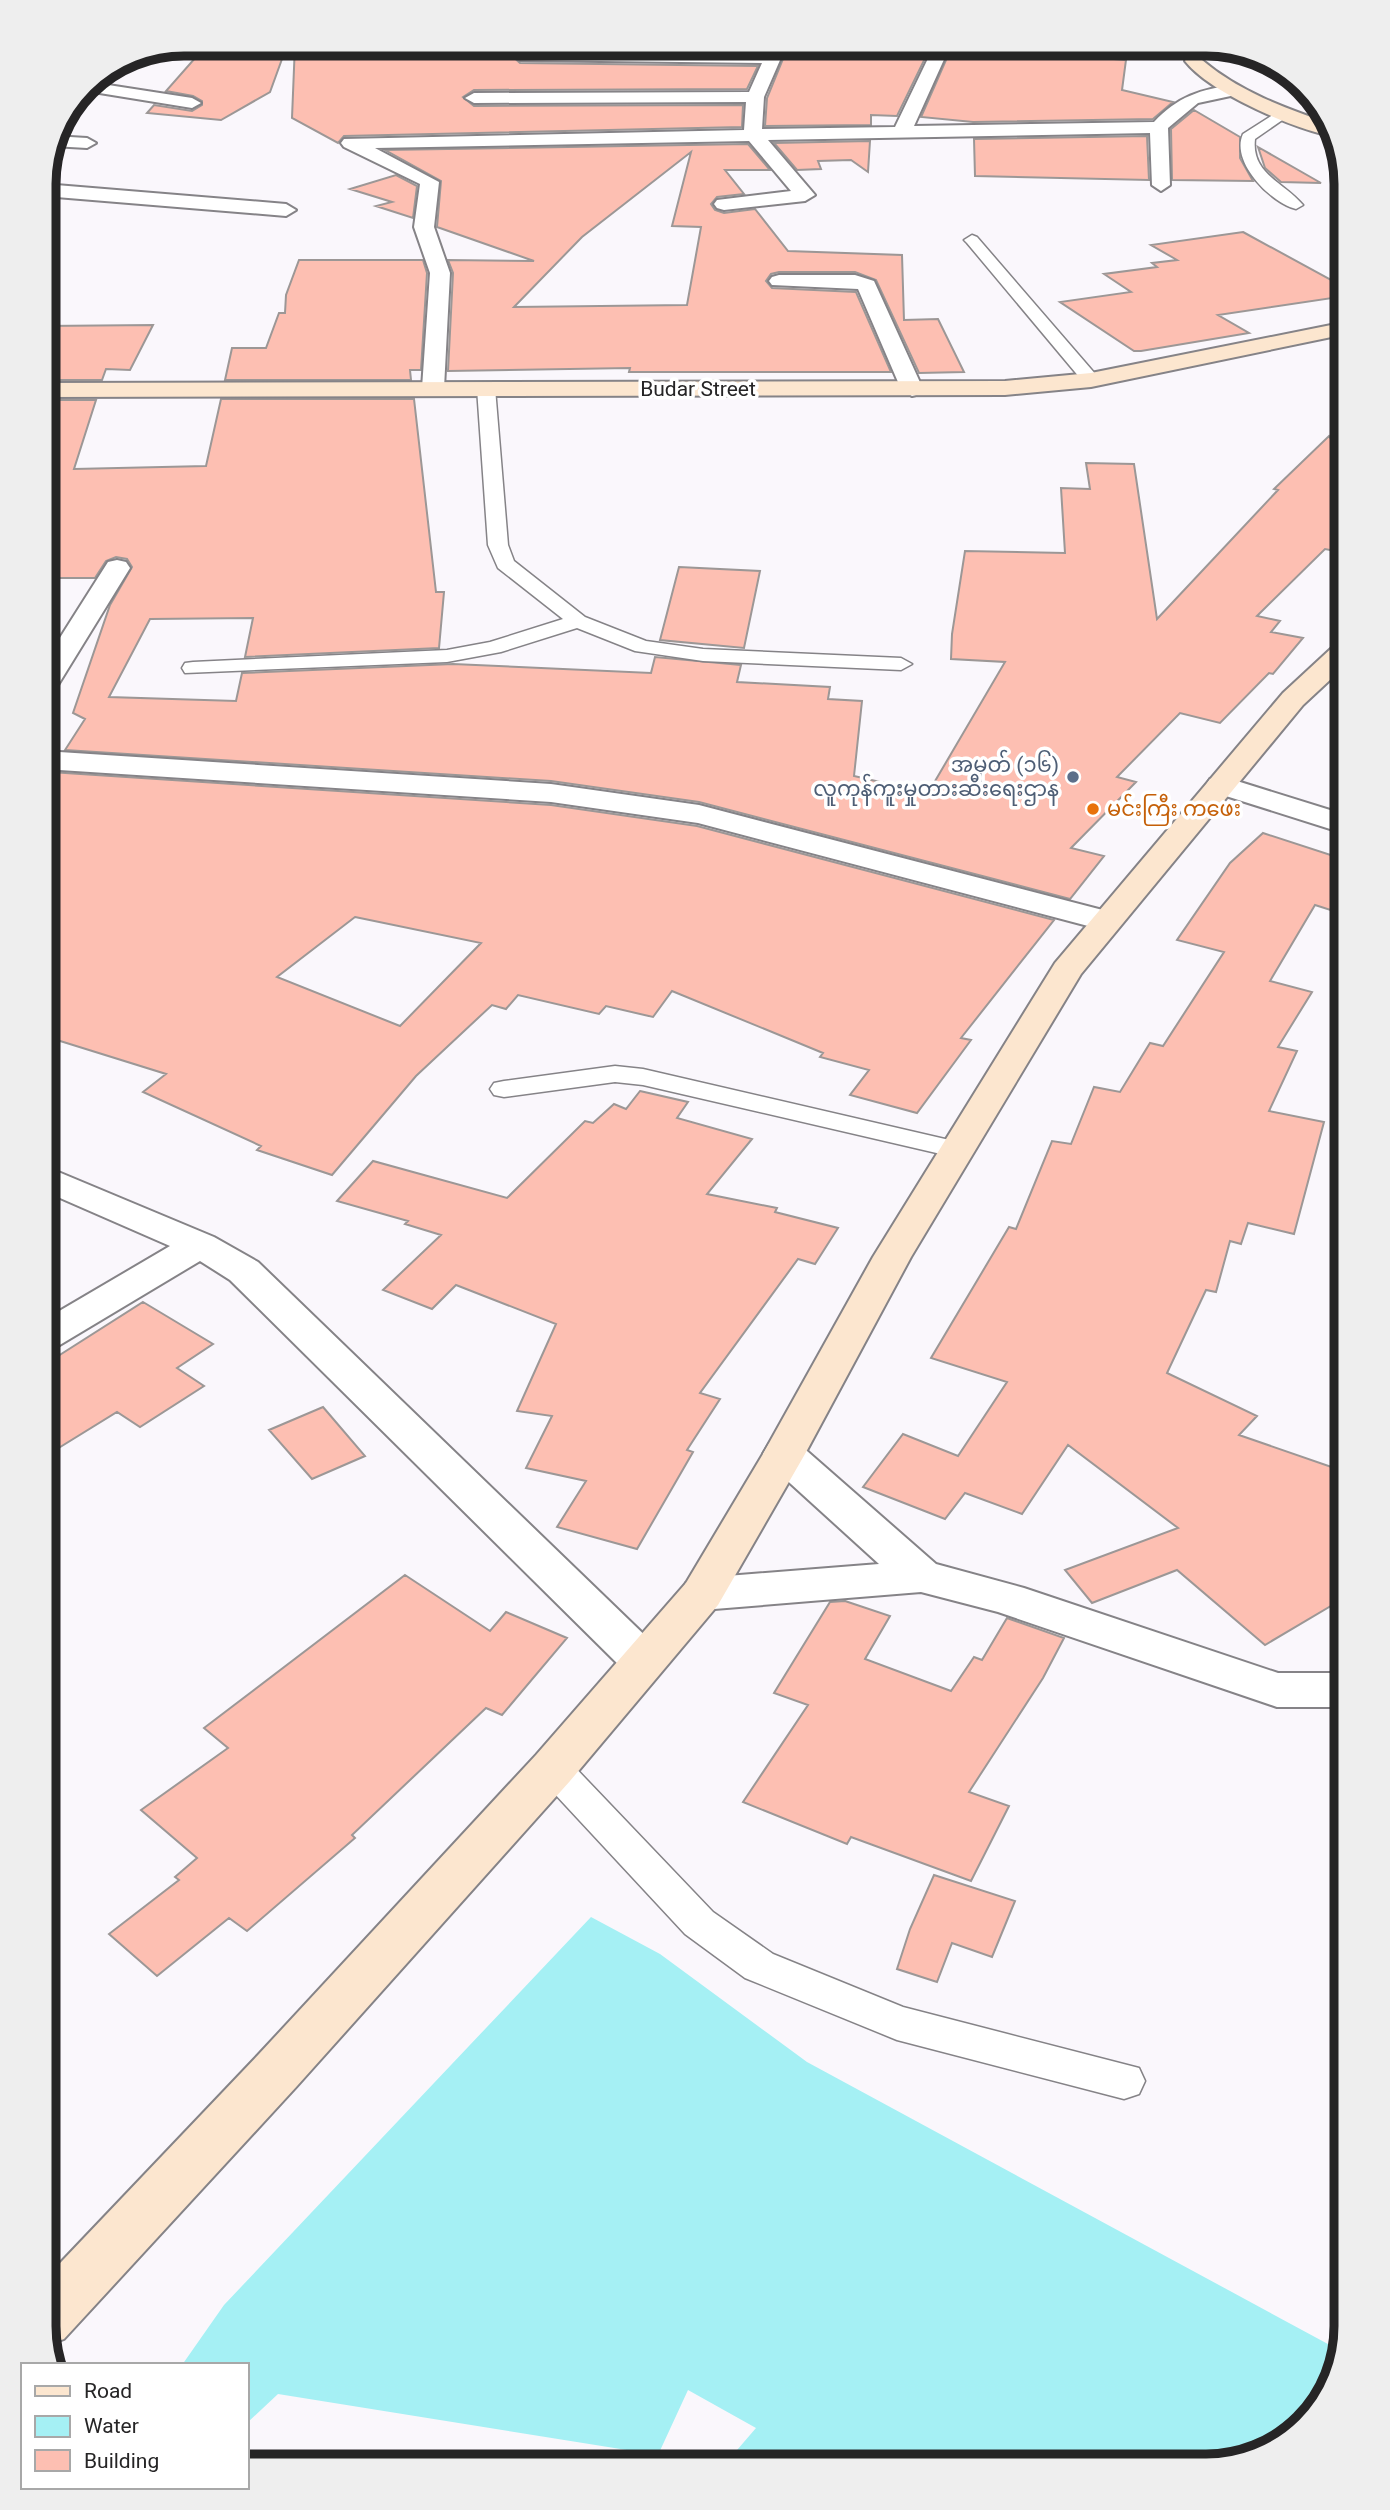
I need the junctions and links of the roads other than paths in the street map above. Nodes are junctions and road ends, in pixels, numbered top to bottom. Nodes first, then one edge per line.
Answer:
1 (773, 56) edge
2 (937, 56) edge
3 (1195, 56) edge
4 (99, 88) edge
5 (1234, 90) junction
6 (755, 97) junction
7 (474, 98) dead end
8 (192, 103) dead end
9 (1284, 114) junction
10 (1320, 126) edge
11 (1159, 128) junction
12 (902, 132) junction
13 (753, 134) junction
14 (64, 142) edge
15 (87, 143) dead end
16 (1161, 186) dead end
17 (56, 191) edge
18 (724, 204) dead end
19 (1296, 205) dead end
20 (286, 210) dead end
21 (972, 240) dead end
22 (779, 281) dead end
23 (1334, 330) edge
24 (1091, 380) junction
25 (433, 388) junction
26 (486, 388) junction
27 (912, 389) junction
28 (56, 390) edge
29 (117, 568) dead end
30 (578, 621) junction
31 (1334, 661) edge
32 (901, 664) dead end
33 (56, 666) edge
34 (194, 668) dead end
35 (56, 761) edge
36 (1221, 785) junction
37 (1334, 821) edge
38 (1107, 921) junction
39 (504, 1089) dead end
40 (958, 1150) junction
41 (56, 1182) edge
42 (200, 1245) junction
43 (56, 1330) edge
44 (784, 1454) junction
45 (921, 1576) junction
46 (702, 1594) junction
47 (643, 1661) junction
48 (1334, 1690) edge
49 (553, 1769) junction
50 (1124, 2081) dead end
51 (56, 2307) edge

1 - 6 street
2 - 12 street
3 - 5 main road
4 - 8 street
5 - 9 main road
5 - 11 street
6 - 7 street
6 - 13 street
9 - 10 main road
9 - 19 lane
11 - 12 street
11 - 16 street
12 - 13 street
13 - 18 street
13 - 25 street
14 - 15 street
17 - 20 street
21 - 24 lane
22 - 27 street
23 - 24 main road, Budar Street
24 - 27 main road, Budar Street
25 - 26 main road, Budar Street
25 - 28 main road, Budar Street
26 - 27 main road, Budar Street
26 - 30 lane
29 - 33 street
30 - 32 lane
30 - 34 lane
31 - 36 main road
35 - 38 street
36 - 37 street
36 - 38 main road
38 - 40 main road
39 - 40 lane
40 - 44 main road
41 - 42 street
42 - 43 street
42 - 47 street
44 - 45 street
44 - 46 main road
45 - 46 street
45 - 48 street
46 - 47 main road
47 - 49 main road
49 - 50 lane
49 - 51 main road

